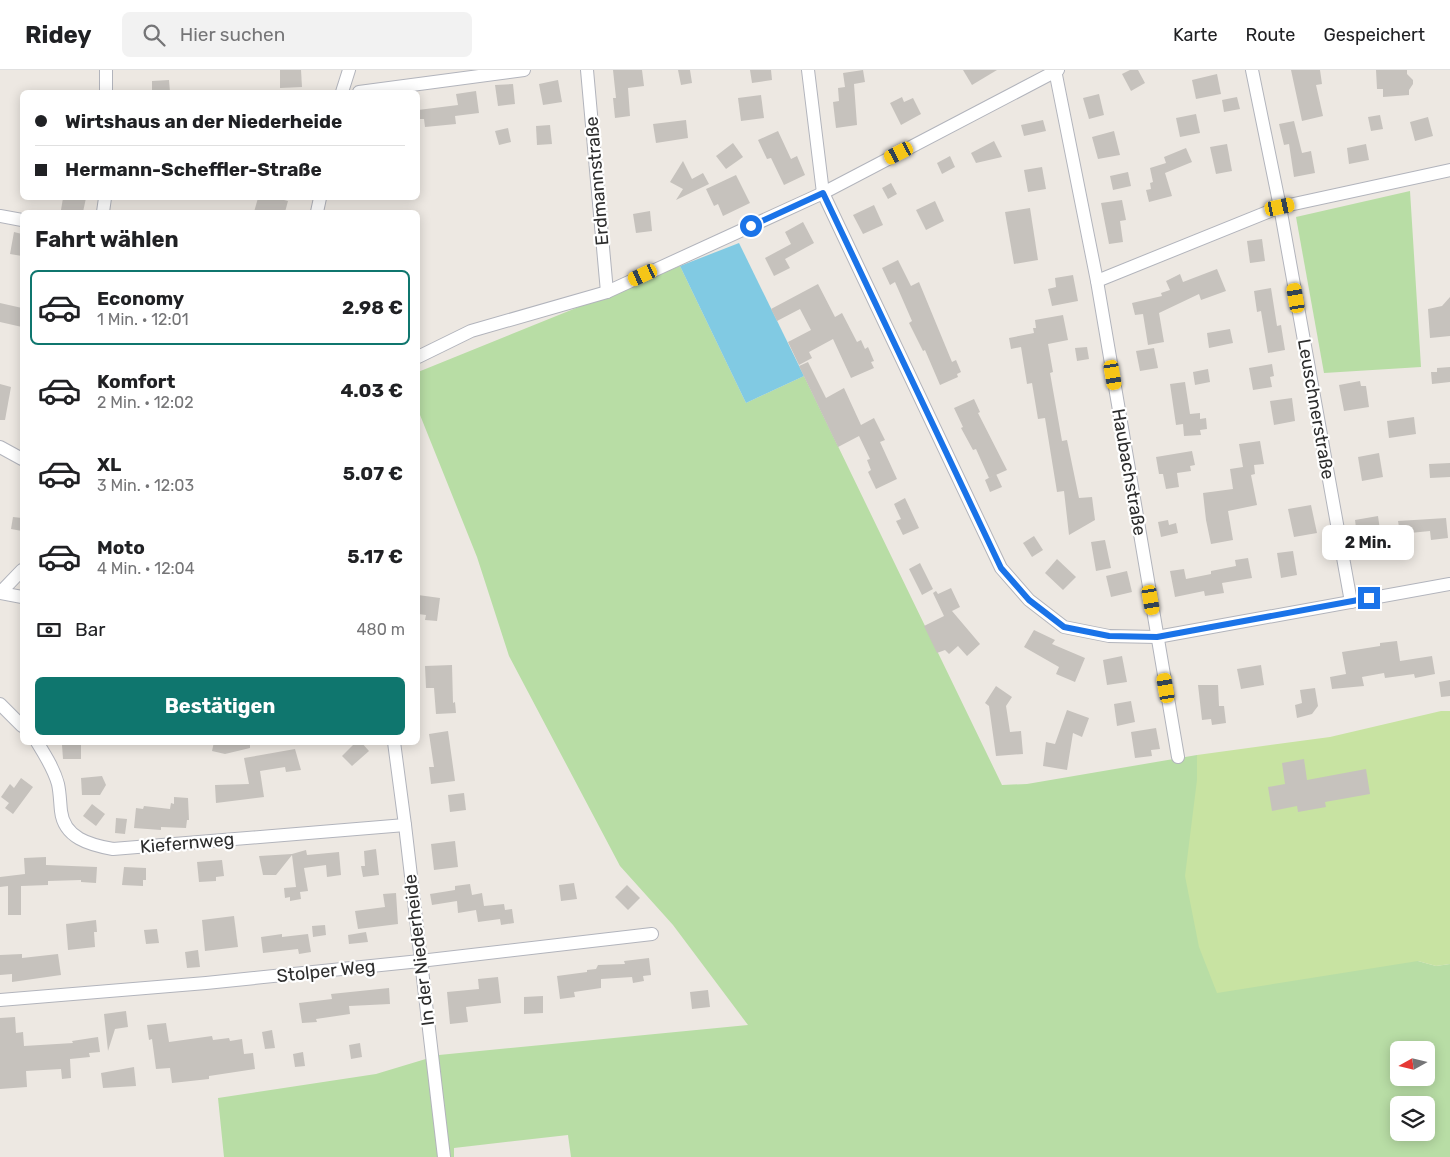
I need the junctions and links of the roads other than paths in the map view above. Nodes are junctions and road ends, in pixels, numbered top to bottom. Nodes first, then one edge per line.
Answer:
1 (106, 70) edge
2 (349, 70) edge
3 (524, 70) edge
4 (587, 70) edge
5 (808, 70) edge
6 (1056, 70) edge
7 (1252, 70) edge
8 (106, 90) edge
9 (343, 90) edge
10 (374, 90) edge
11 (1450, 170) edge
12 (823, 193) junction
13 (1280, 207) junction
14 (0, 216) edge
15 (20, 220) edge
16 (1097, 281) junction
17 (607, 292) junction
18 (420, 356) edge
19 (0, 447) edge
20 (20, 458) edge
21 (20, 572) edge
22 (1450, 584) edge
23 (0, 593) edge
24 (20, 597) edge
25 (1351, 602) junction
26 (1157, 637) junction
27 (0, 704) edge
28 (20, 724) edge
29 (39, 745) edge
30 (394, 745) edge
31 (1178, 757) dead end
32 (405, 825) junction
33 (652, 934) dead end
34 (420, 961) junction
35 (0, 1000) edge
36 (444, 1157) edge

1 - 8 street
2 - 9 street
3 - 10 street
4 - 17 street, Erdmannstraße
5 - 12 street
6 - 12 street
6 - 16 street, Haubachstraße
7 - 13 street, Leuschnerstraße
11 - 13 street
12 - 17 street
12 - 26 street
13 - 16 street
13 - 25 street, Leuschnerstraße
14 - 15 street
16 - 26 street, Haubachstraße
17 - 18 street
19 - 20 street
21 - 23 street
22 - 25 street
23 - 24 street
25 - 26 street
26 - 31 street, Haubachstraße
27 - 28 street
29 - 32 street, Kiefernweg
30 - 32 street, In der Niederheide
32 - 34 street, In der Niederheide
33 - 34 street, Stolper Weg
34 - 35 street, Stolper Weg
34 - 36 street, In der Niederheide

